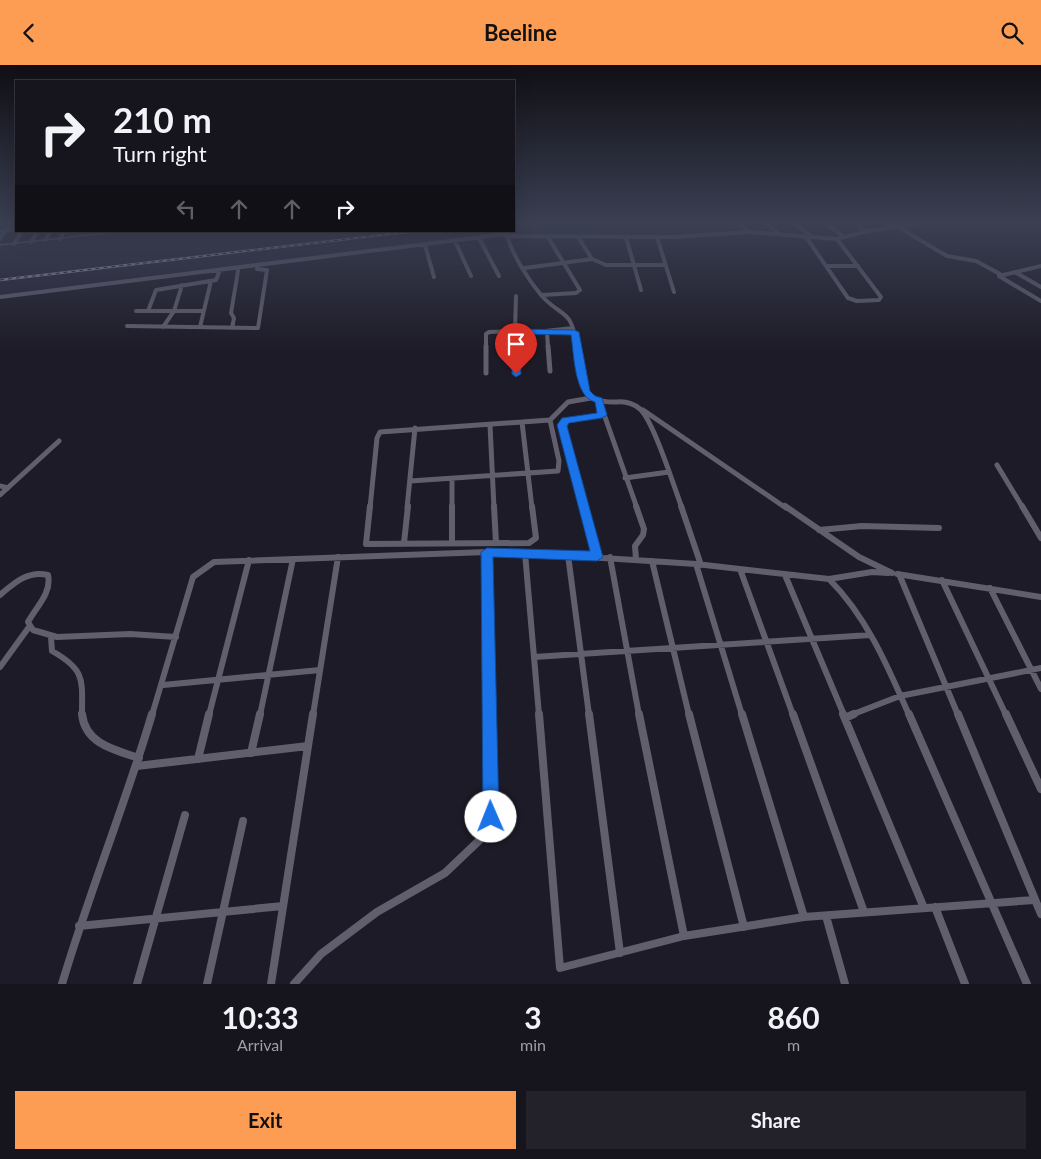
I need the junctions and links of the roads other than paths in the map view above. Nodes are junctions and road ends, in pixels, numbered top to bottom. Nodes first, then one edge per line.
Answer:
1 (274, 265) edge
2 (431, 265) edge
3 (466, 265) edge
4 (493, 265) edge
5 (522, 265) edge
6 (549, 265) edge
7 (565, 265) edge
8 (604, 265) edge
9 (634, 265) junction
10 (665, 265) joint
11 (983, 265) edge
12 (826, 266) joint
13 (858, 266) joint
14 (1041, 266) edge
15 (524, 268) junction
16 (1034, 268) junction
17 (238, 271) junction
18 (220, 272) junction
19 (1015, 272) junction
20 (1041, 273) edge
21 (1000, 274) junction
22 (471, 276) dead end
23 (499, 276) dead end
24 (434, 277) dead end
25 (211, 281) junction
26 (182, 285) junction
27 (1041, 287) edge
28 (641, 290) dead end
29 (674, 293) dead end
30 (542, 295) junction
31 (516, 296) dead end
32 (0, 297) edge
33 (1041, 301) edge
34 (136, 311) dead end
35 (148, 311) junction
36 (174, 311) junction
37 (204, 311) junction
38 (127, 326) dead end
39 (163, 327) junction
40 (200, 327) junction
41 (232, 328) junction
42 (574, 330) junction
43 (515, 331) junction
44 (546, 332) junction
45 (550, 371) dead end
46 (486, 373) dead end
47 (516, 374) dead end
48 (591, 398) junction
49 (599, 400) junction
50 (642, 409) junction
51 (602, 415) junction
52 (550, 420) junction
53 (522, 422) junction
54 (490, 425) junction
55 (415, 427) junction
56 (59, 441) dead end
57 (997, 465) dead end
58 (669, 472) junction
59 (528, 474) junction
60 (491, 476) junction
61 (624, 478) junction
62 (452, 479) junction
63 (410, 481) junction
64 (0, 486) edge
65 (8, 488) junction
66 (0, 495) edge
67 (939, 529) dead end
68 (819, 530) junction
69 (1041, 538) edge
70 (404, 543) junction
71 (452, 543) junction
72 (496, 543) junction
73 (487, 552) junction
74 (525, 553) junction
75 (568, 555) junction
76 (338, 557) junction
77 (597, 557) junction
78 (610, 557) junction
79 (293, 559) junction
80 (636, 559) junction
81 (249, 560) junction
82 (652, 561) junction
83 (698, 564) junction
84 (740, 569) junction
85 (895, 573) junction
86 (785, 575) junction
87 (828, 579) junction
88 (942, 580) junction
89 (990, 589) junction
90 (0, 595) edge
91 (1040, 598) edge
92 (29, 627) junction
93 (870, 635) junction
94 (51, 637) junction
95 (176, 637) junction
96 (812, 639) junction
97 (766, 642) junction
98 (721, 646) junction
99 (673, 648) junction
100 (627, 651) junction
101 (581, 652) junction
102 (534, 657) junction
103 (0, 667) edge
104 (1041, 668) edge
105 (1031, 669) junction
106 (320, 671) junction
107 (270, 675) junction
108 (987, 678) junction
109 (218, 680) junction
110 (163, 685) junction
111 (945, 688) junction
112 (1041, 689) edge
113 (900, 696) junction
114 (845, 718) junction
115 (308, 746) junction
116 (251, 753) junction
117 (198, 759) junction
118 (138, 762) junction
119 (1041, 789) edge
120 (185, 815) dead end
121 (243, 821) dead end
122 (1034, 900) junction
123 (994, 903) junction
124 (283, 906) junction
125 (935, 907) junction
126 (924, 908) junction
127 (864, 912) junction
128 (222, 913) junction
129 (1041, 913) edge
130 (826, 916) junction
131 (804, 917) junction
132 (155, 920) junction
133 (79, 926) junction
134 (744, 927) junction
135 (684, 936) junction
136 (620, 953) junction
137 (62, 984) edge
138 (137, 984) edge
139 (207, 984) edge
140 (271, 984) edge
141 (294, 984) edge
142 (845, 984) edge
143 (966, 984) edge
144 (1027, 984) edge

1 - 18 street
2 - 24 street
3 - 22 street
4 - 23 street
5 - 15 street
6 - 15 street
7 - 30 street
8 - 9 street
9 - 10 street
9 - 28 street
10 - 29 street
11 - 21 street
12 - 13 street
12 - 13 street
14 - 16 street
15 - 30 street
16 - 19 street
16 - 20 street
17 - 18 street
17 - 41 street
17 - 41 street
18 - 25 street
18 - 32 street
19 - 21 street
19 - 27 street
21 - 33 street
25 - 26 street
25 - 37 street
26 - 35 street
26 - 36 street
30 - 42 street
31 - 43 street
34 - 35 street
35 - 36 street
36 - 37 street
36 - 39 street
37 - 40 street
38 - 39 street
39 - 40 street
40 - 41 street
42 - 44 street
42 - 48 street
43 - 44 street
43 - 46 street
43 - 47 street
44 - 45 street
48 - 49 street
48 - 52 street
49 - 50 street
49 - 51 street
50 - 58 street
50 - 68 street
51 - 61 street
51 - 77 street
52 - 53 street
52 - 59 street
53 - 54 street
53 - 59 street
54 - 55 street
54 - 60 street
55 - 63 street
55 - 70 street
56 - 65 street
57 - 69 street
58 - 61 street
58 - 83 street
59 - 60 street
59 - 72 street
60 - 62 street
60 - 72 street
61 - 80 street
62 - 63 street
62 - 71 street
63 - 70 street
64 - 65 street
65 - 66 street
67 - 68 street
68 - 85 street
70 - 71 street
71 - 72 street
73 - 74 street
73 - 76 street
73 - 141 street
74 - 75 street
74 - 102 street
75 - 77 street
75 - 101 street
76 - 79 street
76 - 106 street
77 - 78 street
78 - 80 street
78 - 100 street
79 - 81 street
79 - 107 street
80 - 82 street
81 - 95 street
81 - 109 street
82 - 83 street
82 - 99 street
83 - 84 street
83 - 98 street
84 - 86 street
84 - 97 street
85 - 87 street
85 - 88 street
85 - 111 street
86 - 87 street
86 - 96 street
87 - 93 street
88 - 89 street
88 - 108 street
89 - 91 street
89 - 105 street
90 - 92 street
92 - 94 street
92 - 103 street
93 - 96 street
93 - 113 street
94 - 95 street
94 - 118 street
95 - 110 street
96 - 97 street
96 - 114 street
97 - 98 street
97 - 127 street
98 - 99 street
98 - 131 street
99 - 100 street
99 - 134 street
100 - 101 street
100 - 135 street
101 - 102 street
101 - 136 street
102 - 136 street
104 - 105 street
105 - 108 street
105 - 112 street
106 - 107 street
106 - 115 street
107 - 109 street
107 - 116 street
108 - 111 street
108 - 119 street
109 - 110 street
109 - 117 street
110 - 118 street
111 - 113 street
111 - 122 street
113 - 114 street
113 - 123 street
114 - 126 street
115 - 116 street
115 - 124 street
116 - 117 street
117 - 118 street
118 - 133 street
120 - 132 street
121 - 128 street
122 - 123 street
122 - 129 street
123 - 125 street
123 - 144 street
124 - 128 street
124 - 140 street
125 - 126 street
125 - 143 street
126 - 127 street
127 - 130 street
128 - 132 street
128 - 139 street
130 - 131 street
130 - 142 street
131 - 134 street
132 - 133 street
132 - 138 street
133 - 137 street
134 - 135 street
135 - 136 street

